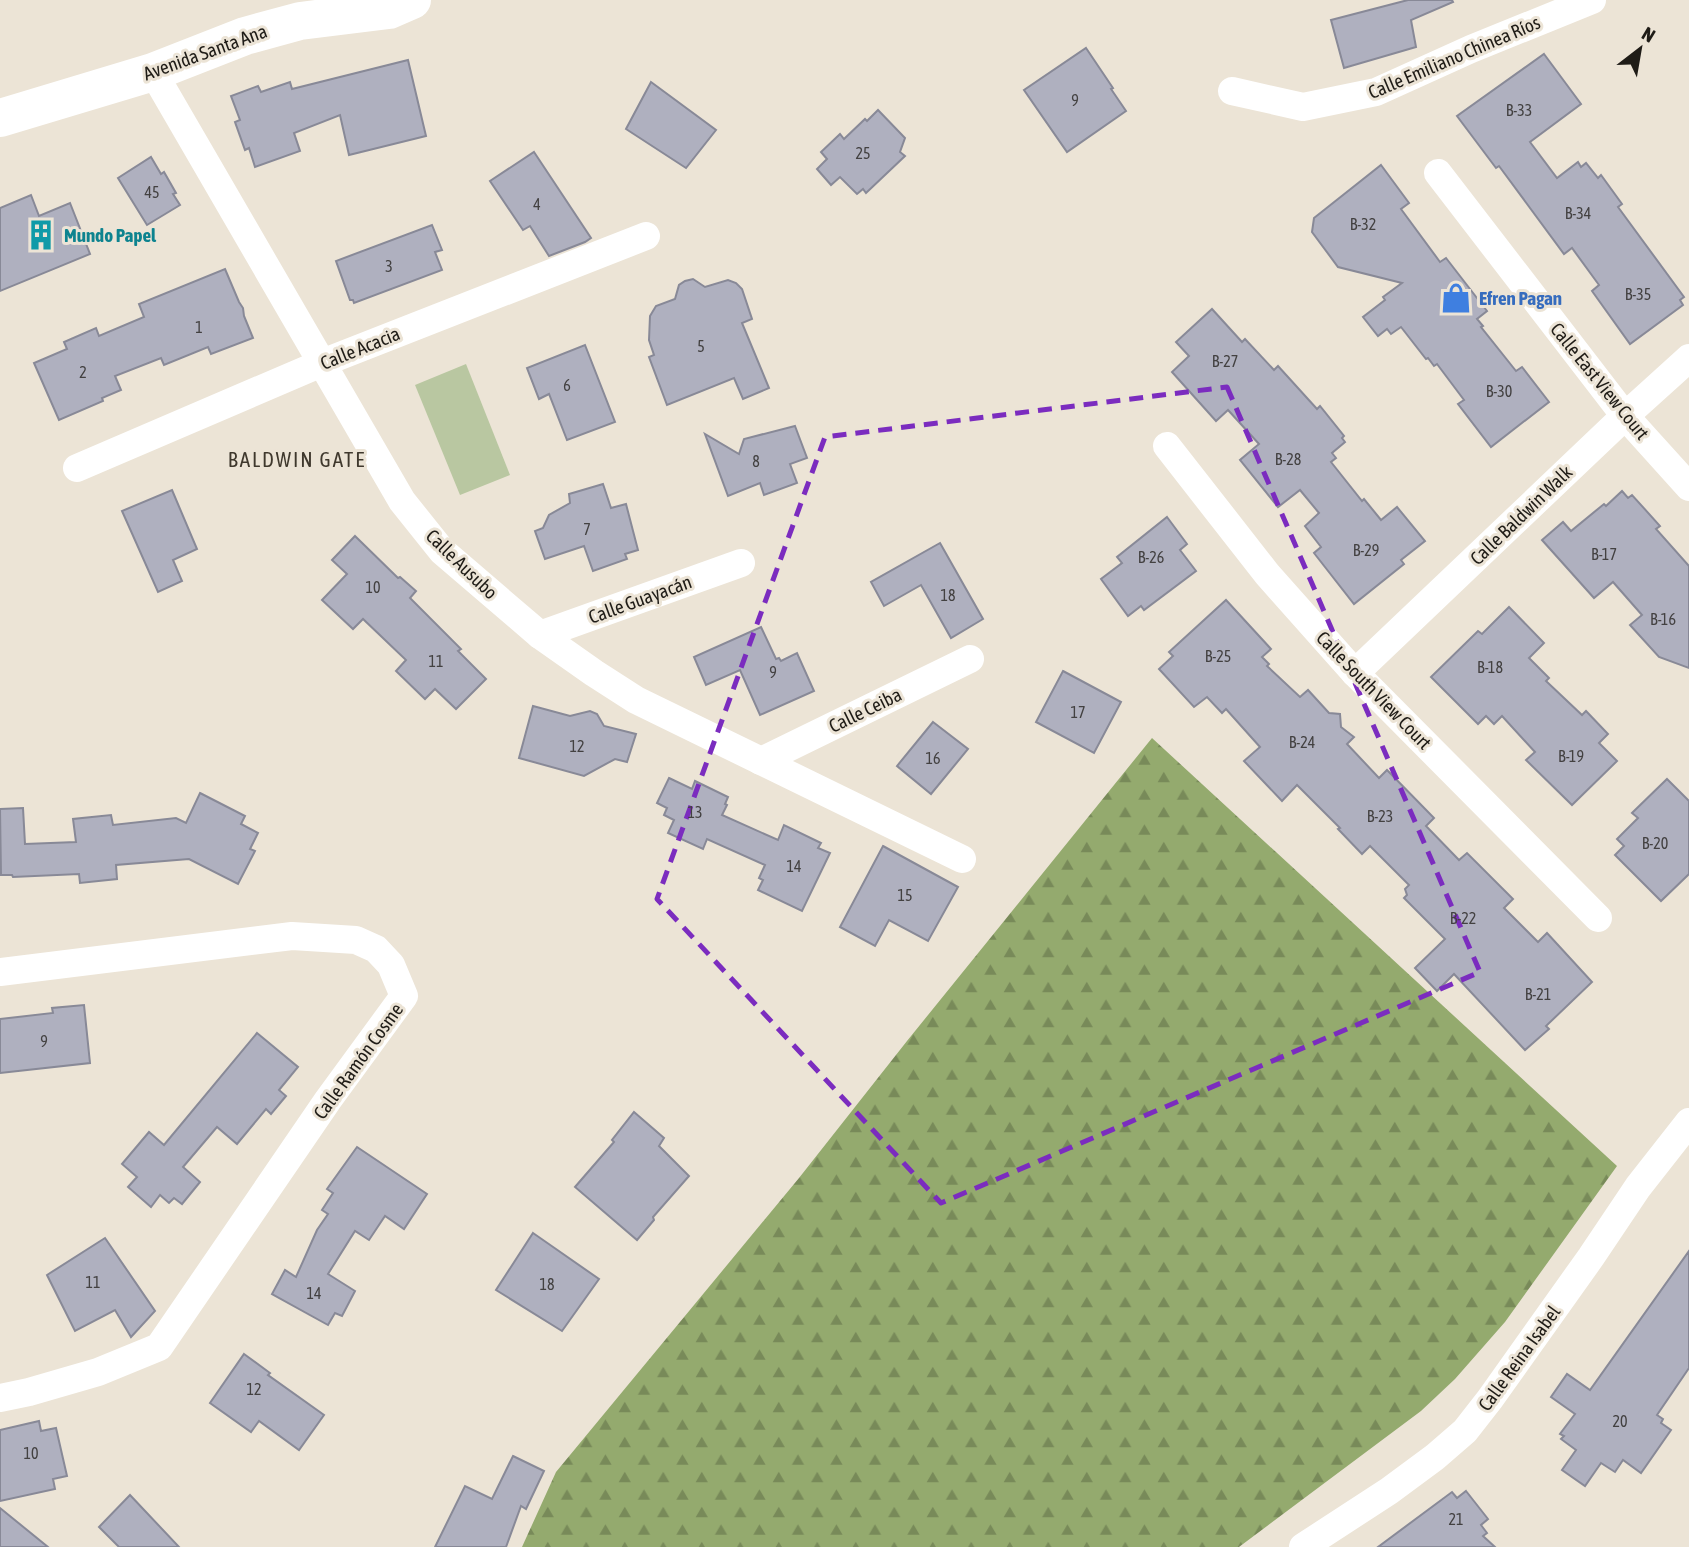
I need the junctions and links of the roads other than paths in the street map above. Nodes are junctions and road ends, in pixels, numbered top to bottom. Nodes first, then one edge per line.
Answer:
1 (412, 0) edge
2 (1592, 0) edge
3 (153, 72) junction
4 (1232, 91) dead end
5 (0, 118) edge
6 (1438, 173) dead end
7 (646, 236) dead end
8 (1689, 358) edge
9 (322, 363) junction
10 (1625, 416) junction
11 (1167, 446) dead end
12 (77, 468) dead end
13 (1689, 487) edge
14 (741, 563) dead end
15 (540, 635) junction
16 (970, 659) dead end
17 (1355, 673) junction
18 (761, 761) junction
19 (961, 859) dead end
20 (1598, 918) dead end
21 (0, 972) edge
22 (1689, 1122) edge
23 (0, 1398) edge
24 (1303, 1547) edge

1 - 3 street, Avenida Santa Ana
2 - 4 street, Calle Emiliano Chinea Ríos
3 - 5 street, Avenida Santa Ana
3 - 9 street, Calle Ausubo
6 - 10 street, Calle East View Court
7 - 9 street, Calle Acacia
8 - 10 street, Calle Baldwin Walk
9 - 12 street, Calle Acacia
9 - 15 street, Calle Ausubo
10 - 13 street, Calle East View Court
10 - 17 street, Calle Baldwin Walk
11 - 17 street, Calle South View Court
14 - 15 street, Calle Guayacán
15 - 18 street, Calle Ausubo
16 - 18 street, Calle Ceiba
17 - 20 street, Calle South View Court
18 - 19 street, Calle Ausubo
21 - 23 street, Calle Ramón Cosme
22 - 24 street, Calle Reina Isabel

